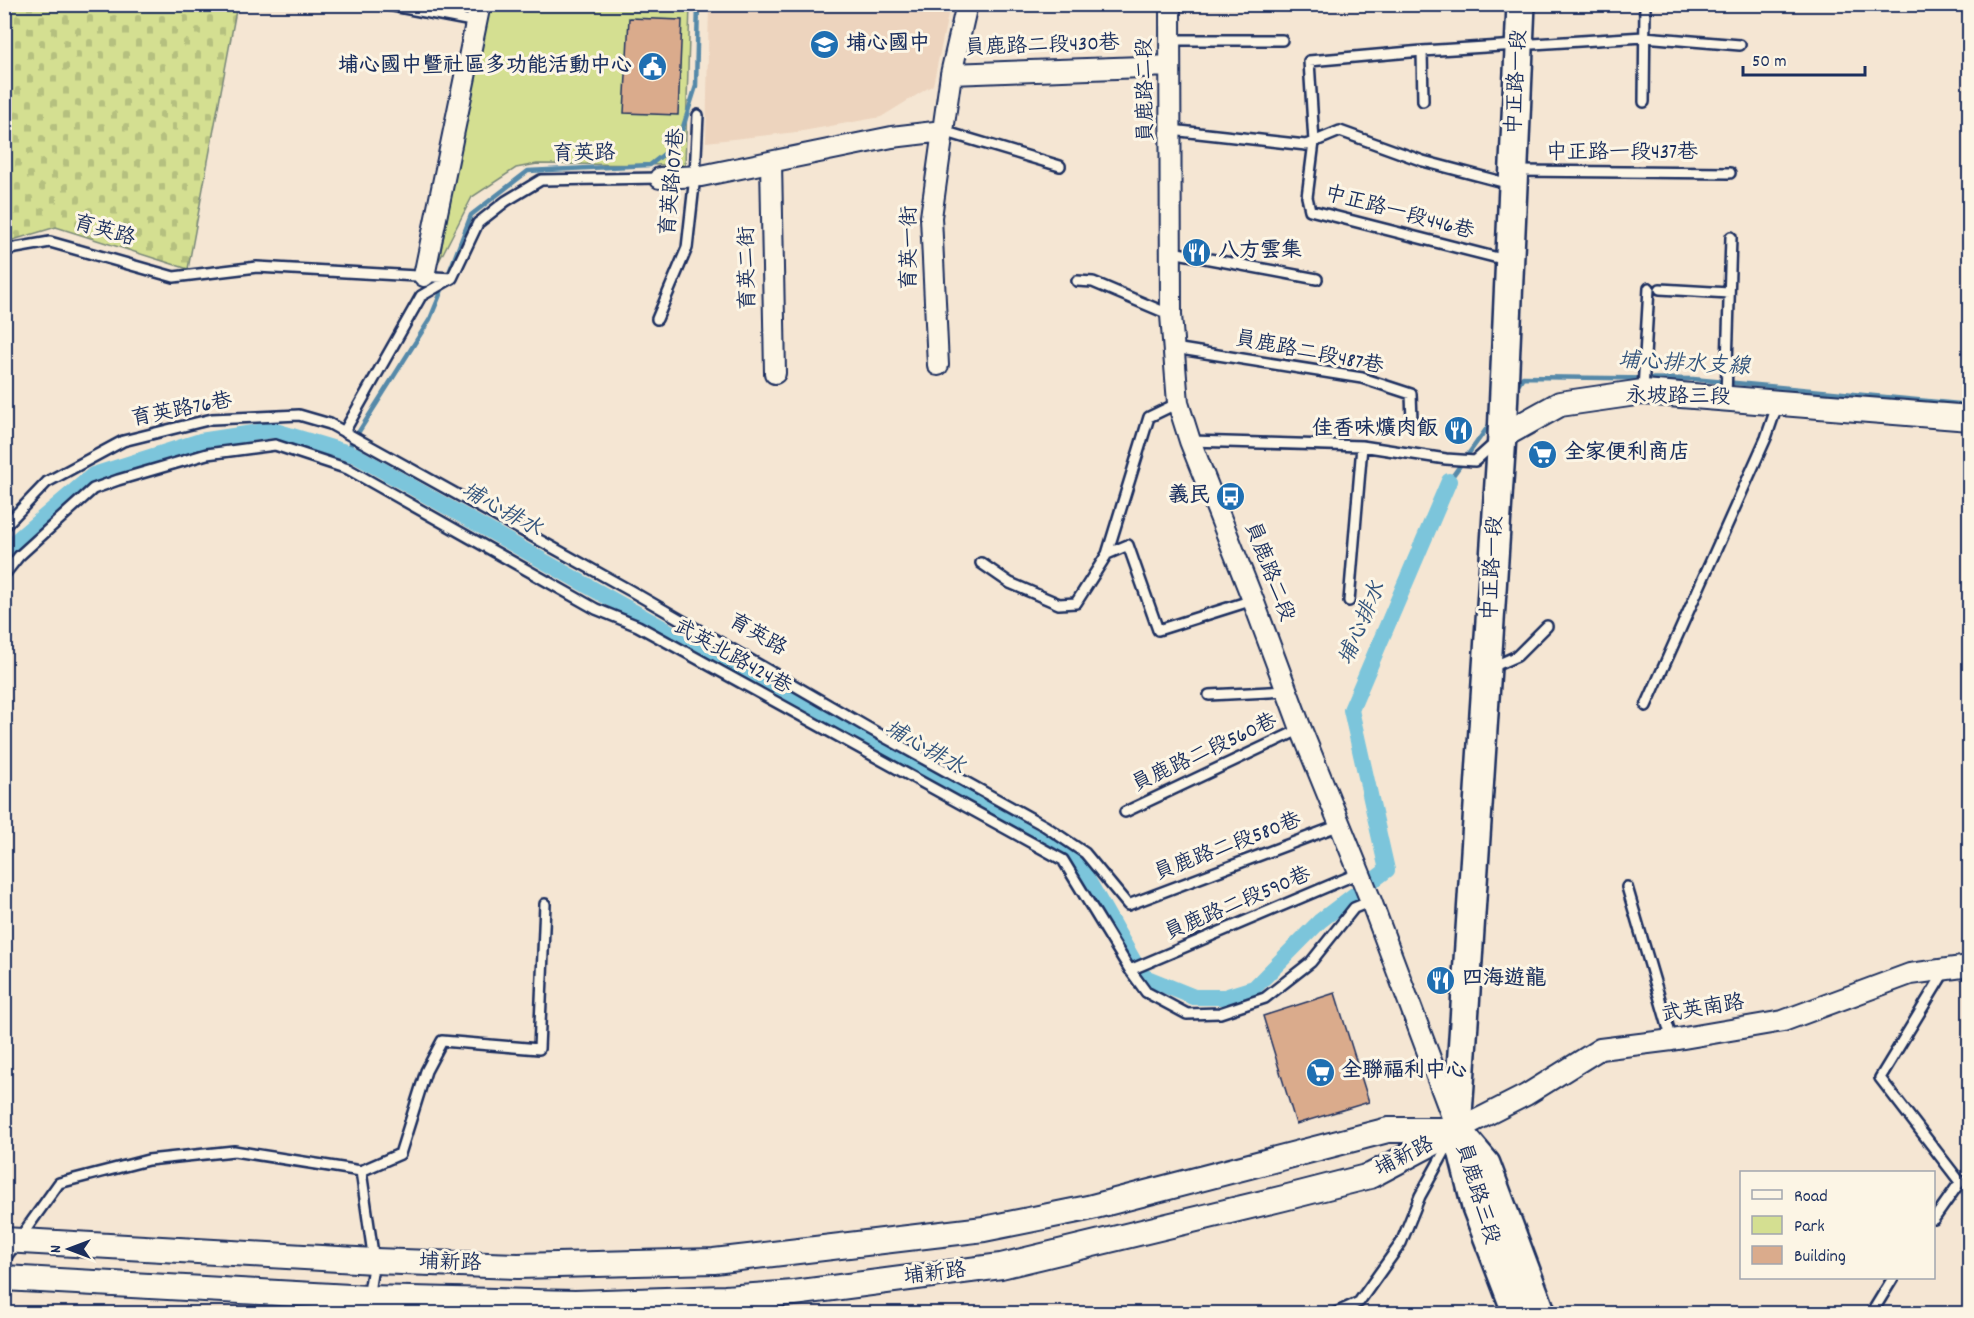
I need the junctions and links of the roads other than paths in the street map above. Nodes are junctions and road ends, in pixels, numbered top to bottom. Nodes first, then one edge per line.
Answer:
1 (383, 4) edge
2 (967, 4) edge
3 (1170, 4) edge
4 (1521, 4) edge
5 (1644, 4) edge
6 (478, 13) edge
7 (1644, 37) junction
8 (1170, 40) junction
9 (1282, 40) dead end
10 (1519, 45) junction
11 (1740, 45) dead end
12 (1422, 51) junction
13 (1170, 66) junction
14 (951, 74) junction
15 (1422, 101) dead end
16 (1644, 102) dead end
17 (698, 115) dead end
18 (1171, 130) junction
19 (943, 131) junction
20 (1314, 142) junction
21 (771, 162) junction
22 (1060, 166) dead end
23 (1730, 173) dead end
24 (695, 176) junction
25 (660, 178) joint
26 (1513, 178) junction
27 (1731, 237) dead end
28 (4, 250) edge
29 (1172, 252) junction
30 (1510, 261) junction
31 (424, 276) junction
32 (452, 278) junction
33 (1317, 279) dead end
34 (1077, 281) dead end
35 (1649, 288) dead end
36 (1660, 289) dead end
37 (1729, 293) junction
38 (1171, 315) junction
39 (657, 319) dead end
40 (1174, 348) junction
41 (938, 365) dead end
42 (776, 373) dead end
43 (1643, 392) junction
44 (1726, 398) junction
45 (1779, 402) junction
46 (1178, 403) junction
47 (1970, 418) edge
48 (1412, 421) dead end
49 (344, 432) junction
50 (1502, 436) junction
51 (1190, 441) junction
52 (1362, 446) junction
53 (4, 527) edge
54 (1107, 554) junction
55 (981, 563) dead end
56 (4, 575) edge
57 (1253, 600) junction
58 (1349, 601) dead end
59 (1547, 626) dead end
60 (1488, 669) junction
61 (1287, 691) junction
62 (1209, 695) dead end
63 (1646, 706) dead end
64 (1301, 729) junction
65 (1125, 812) dead end
66 (1340, 825) junction
67 (1359, 873) junction
68 (1628, 887) dead end
69 (1371, 901) junction
70 (545, 904) dead end
71 (1128, 905) joint
72 (1970, 966) edge
73 (1946, 969) junction
74 (1130, 970) junction
75 (1672, 1040) junction
76 (1457, 1130) junction
77 (361, 1171) junction
78 (1970, 1176) edge
79 (1960, 1182) junction
80 (1935, 1218) edge
81 (9, 1247) edge
82 (374, 1261) junction
83 (4, 1278) edge
84 (1892, 1279) edge
85 (370, 1306) edge
86 (1334, 1314) edge
87 (1517, 1314) edge
88 (1542, 1314) edge
89 (1872, 1314) edge

1 - 6 lane
2 - 14 street
3 - 8 street, 員鹿路二段
4 - 10 main road, 中正路一段
5 - 7 lane
6 - 31 street
7 - 10 lane
7 - 11 lane
7 - 16 lane
8 - 9 lane
8 - 13 street, 員鹿路二段
10 - 12 lane
10 - 26 main road, 中正路一段
12 - 15 lane
12 - 20 lane
13 - 14 street, 員鹿路二段430巷
13 - 18 street, 員鹿路二段
14 - 19 street
17 - 24 lane, 育英路107巷
18 - 20 lane, 中正路一段437巷
18 - 29 street, 員鹿路二段
19 - 21 street, 育英路
19 - 22 lane
19 - 41 street, 育英一街
20 - 26 lane, 中正路一段437巷
20 - 30 lane, 中正路一段446巷
21 - 24 street, 育英路
21 - 42 street, 育英二街
23 - 26 lane, 中正路一段437巷
24 - 25 street, 育英路
24 - 39 lane, 育英路107巷
25 - 32 lane, 育英路
26 - 30 main road, 中正路一段
27 - 37 lane
28 - 31 lane, 育英路
29 - 33 lane
29 - 38 street, 員鹿路二段
30 - 50 main road, 中正路一段
31 - 32 lane, 育英路
32 - 49 lane
34 - 38 lane
35 - 43 lane
36 - 37 lane
37 - 44 lane
38 - 40 street, 員鹿路二段
40 - 46 street, 員鹿路二段
40 - 48 lane, 員鹿路二段487巷
43 - 44 street, 永坡路三段
43 - 50 street, 永坡路三段
44 - 45 street, 永坡路三段
45 - 47 street, 永坡路三段
45 - 63 lane
46 - 51 street, 員鹿路二段
46 - 54 lane
49 - 53 lane, 育英路76巷
49 - 71 lane, 育英路
50 - 52 lane, 永坡路三段
50 - 60 main road, 中正路一段
51 - 52 lane, 永坡路三段
51 - 57 street, 員鹿路二段
52 - 58 lane
54 - 55 lane
54 - 57 lane
56 - 74 lane, 武英北路424巷
57 - 61 street, 員鹿路二段
59 - 60 lane
60 - 76 main road, 中正路一段
61 - 62 lane
61 - 64 street, 員鹿路二段
64 - 65 lane, 員鹿路二段560巷
64 - 66 street, 員鹿路二段
66 - 67 street, 員鹿路二段
66 - 71 lane, 員鹿路二段580巷
67 - 69 street, 員鹿路二段
67 - 74 lane, 員鹿路二段590巷
68 - 75 lane
69 - 74 lane, 武英北路424巷
69 - 76 street, 員鹿路二段
70 - 77 lane
72 - 73 street, 武英南路
73 - 75 street, 武英南路
73 - 79 lane
75 - 76 street, 武英南路
76 - 82 street, 埔新路
76 - 85 street, 埔新路
76 - 86 lane
76 - 87 main road, 員鹿路三段
76 - 88 main road, 員鹿路三段
77 - 81 lane
77 - 82 lane
78 - 79 lane
79 - 80 lane
81 - 82 street, 埔新路
82 - 85 lane
83 - 85 street, 埔新路
84 - 89 lane

